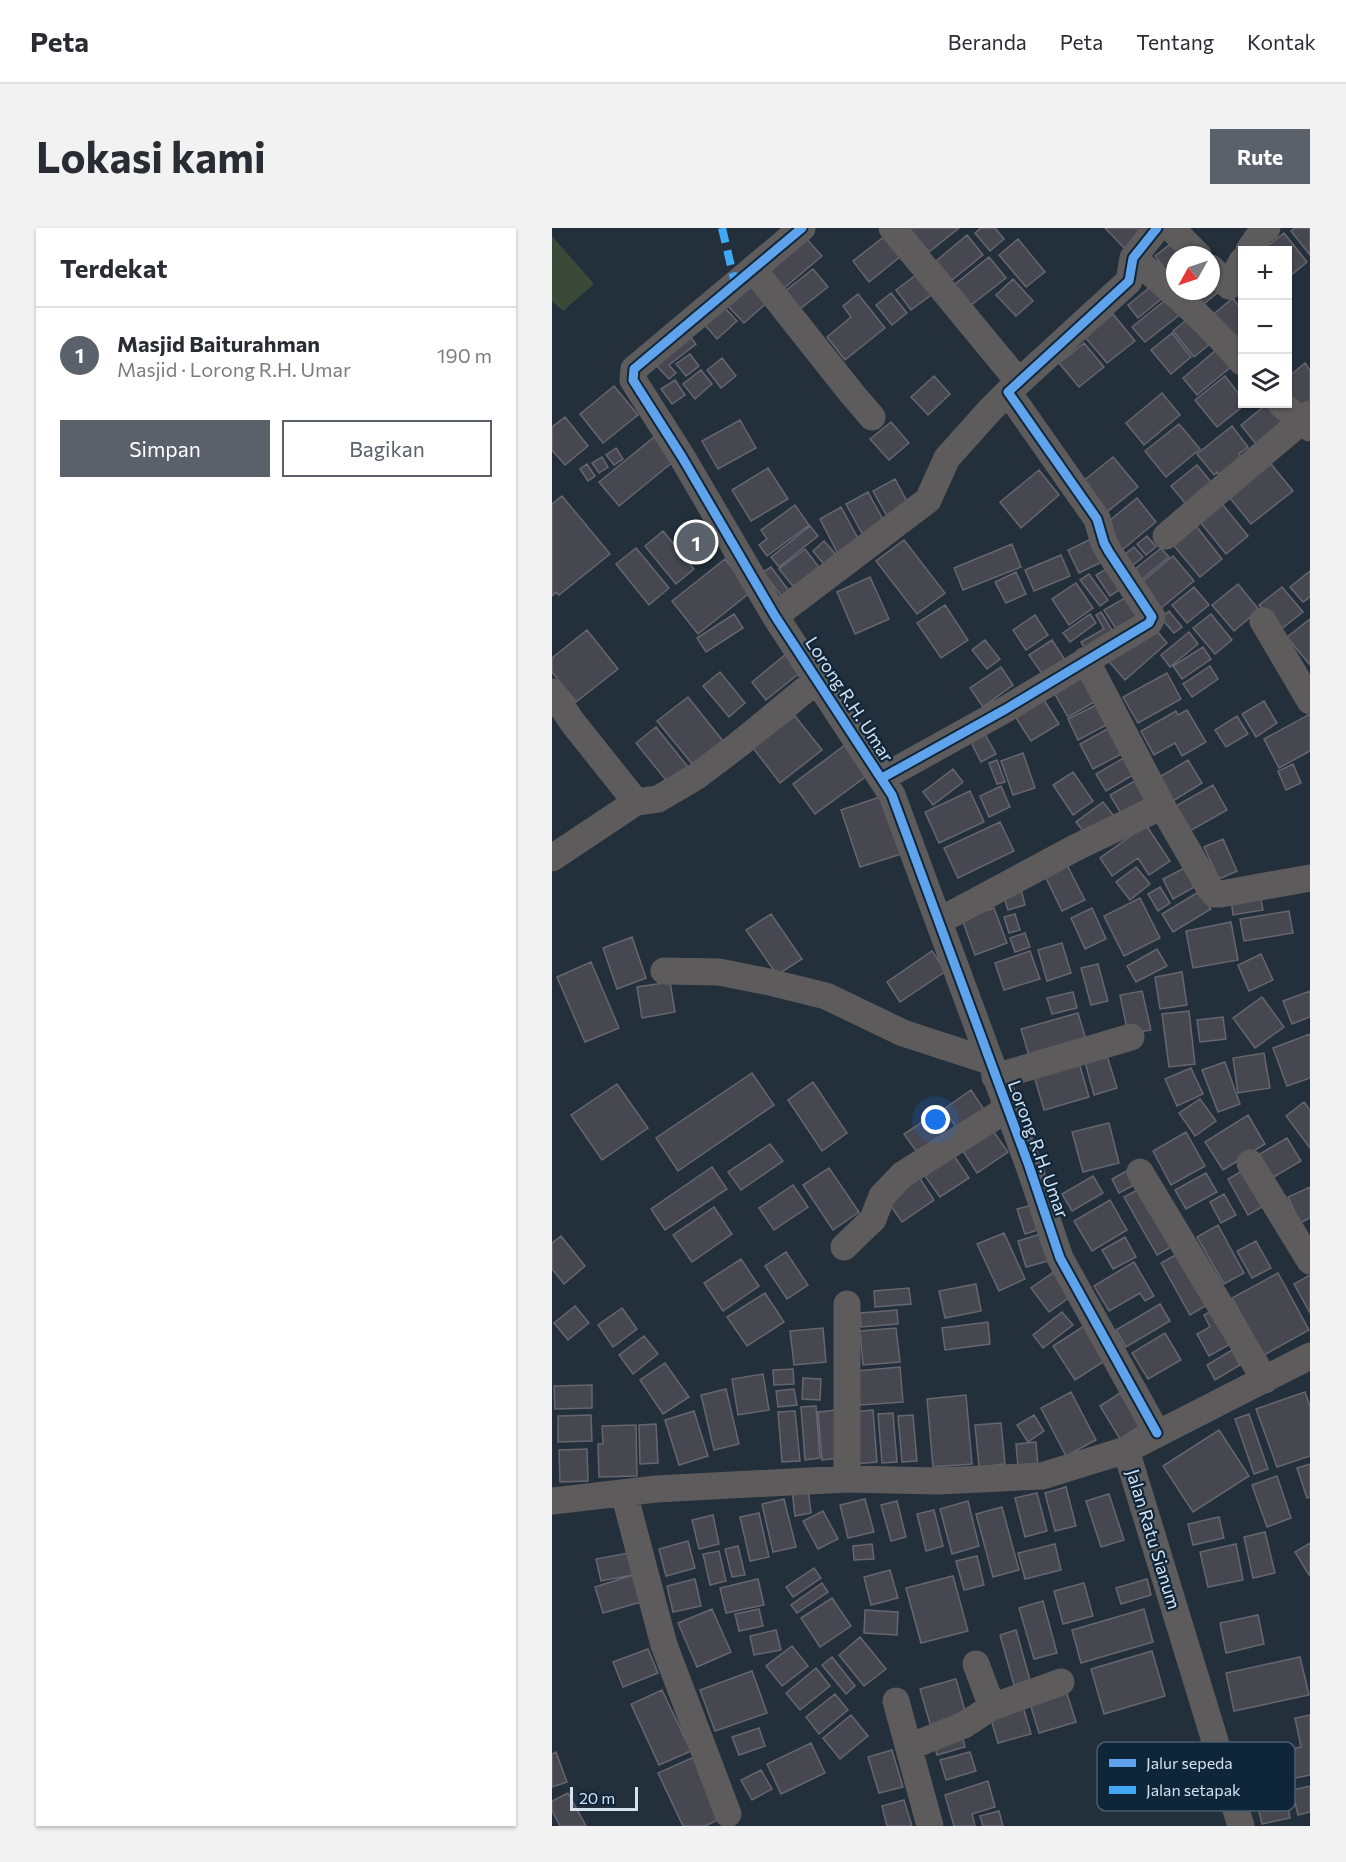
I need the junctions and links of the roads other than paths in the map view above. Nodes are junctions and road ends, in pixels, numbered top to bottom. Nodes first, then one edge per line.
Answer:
1 (802, 228) edge
2 (892, 228) edge
3 (1157, 228) edge
4 (1171, 228) edge
5 (1267, 228) edge
6 (1189, 246) edge
7 (1252, 246) edge
8 (1133, 258) junction
9 (753, 269) junction
10 (1238, 269) edge
11 (1220, 277) edge
12 (1238, 357) edge
13 (1014, 387) junction
14 (1287, 408) edge
15 (872, 417) dead end
16 (1308, 421) edge
17 (1166, 536) dead end
18 (775, 616) junction
19 (1263, 621) dead end
20 (1086, 660) junction
21 (817, 680) junction
22 (1306, 684) edge
23 (552, 692) edge
24 (882, 778) junction
25 (636, 802) junction
26 (1162, 806) junction
27 (552, 858) edge
28 (1310, 878) edge
29 (939, 921) junction
30 (664, 971) dead end
31 (1131, 1037) dead end
32 (992, 1069) junction
33 (1007, 1110) junction
34 (1250, 1163) dead end
35 (1140, 1172) dead end
36 (844, 1247) dead end
37 (1310, 1262) edge
38 (847, 1304) dead end
39 (1307, 1366) edge
40 (1264, 1380) junction
41 (1157, 1433) junction
42 (1126, 1450) junction
43 (847, 1479) junction
44 (624, 1493) junction
45 (552, 1501) edge
46 (976, 1664) dead end
47 (1061, 1682) dead end
48 (896, 1701) dead end
49 (992, 1707) junction
50 (1215, 1742) edge
51 (909, 1747) junction
52 (1236, 1811) edge
53 (728, 1814) dead end
54 (930, 1826) edge
55 (1241, 1826) edge

1 - 9 street, Lorong R.H. Umar
2 - 13 street
3 - 8 street
4 - 6 street
5 - 7 street
8 - 12 street
8 - 13 street
9 - 15 street
9 - 18 street, Lorong R.H. Umar
10 - 11 street
13 - 18 street
13 - 20 street
14 - 16 street
16 - 17 street
18 - 21 street, Lorong R.H. Umar
19 - 22 street
20 - 24 street
20 - 26 street
21 - 24 street, Lorong R.H. Umar
21 - 25 street
23 - 25 street
24 - 29 street, Lorong R.H. Umar
25 - 27 street
26 - 28 street
26 - 29 street
29 - 32 street, Lorong R.H. Umar
30 - 32 street
31 - 32 street
32 - 33 street, Lorong R.H. Umar
33 - 36 street
33 - 41 street, Lorong R.H. Umar
34 - 37 street
35 - 40 street
38 - 43 street
39 - 40 street, Jalan Ratu Sianum
40 - 41 street, Jalan Ratu Sianum
41 - 42 street, Jalan Ratu Sianum
42 - 43 street
42 - 50 street, Jalan Ratu Sianum
43 - 44 street
44 - 45 street
44 - 53 street
46 - 49 street
47 - 49 street
48 - 51 street
49 - 51 street
51 - 54 street
52 - 55 street, Jalan Ratu Sianum

